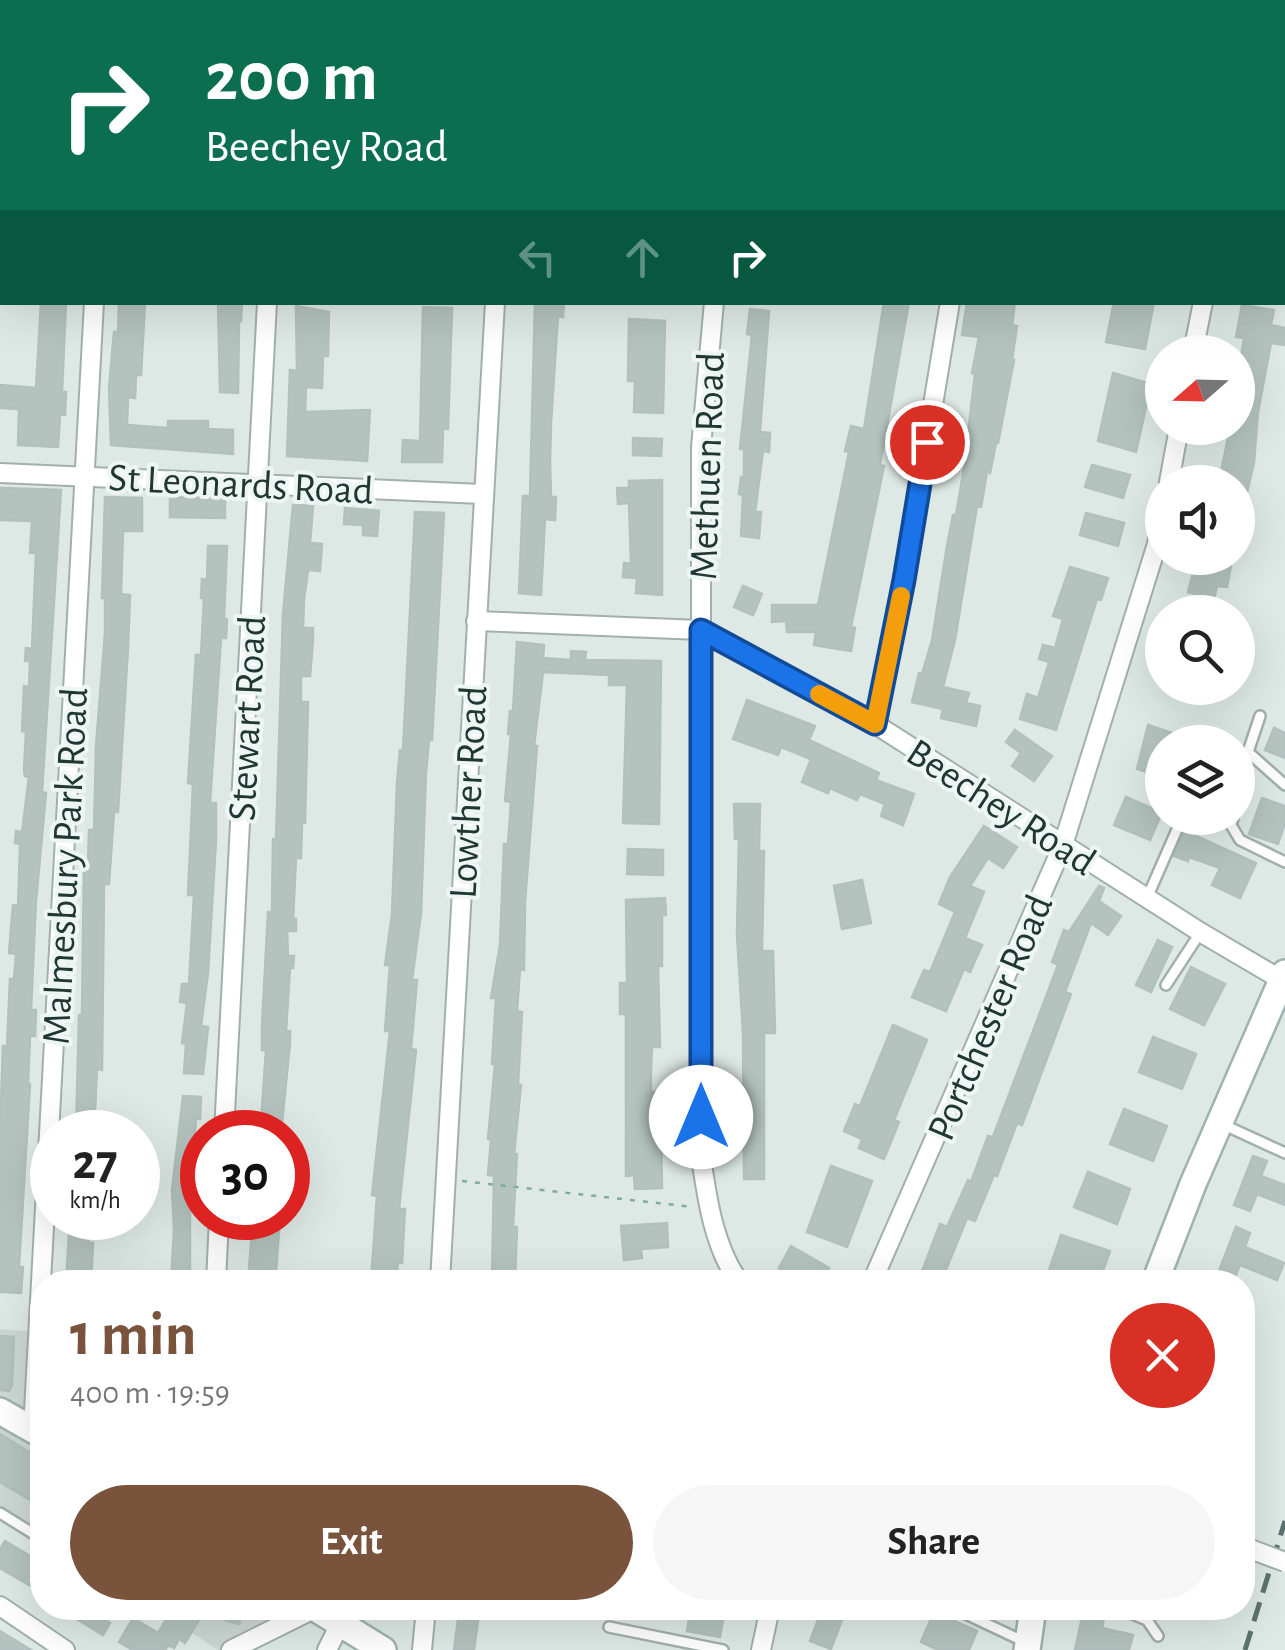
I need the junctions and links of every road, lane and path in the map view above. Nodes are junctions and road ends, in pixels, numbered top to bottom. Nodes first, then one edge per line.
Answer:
1 (94, 305) edge
2 (267, 305) edge
3 (495, 305) edge
4 (714, 305) edge
5 (950, 305) edge
6 (1202, 305) edge
7 (1196, 335) edge
8 (0, 473) edge
9 (86, 476) junction
10 (258, 484) junction
11 (482, 494) junction
12 (1147, 575) edge
13 (476, 621) junction
14 (701, 630) junction
15 (1260, 716) dead end
16 (875, 724) junction
17 (1285, 784) edge
18 (1175, 835) edge
19 (1237, 835) edge
20 (1063, 845) junction
21 (1285, 862) edge
22 (1147, 898) junction
23 (1200, 932) junction
24 (1284, 979) edge
25 (1166, 985) dead end
26 (225, 1110) edge
27 (1220, 1122) junction
28 (1285, 1152) edge
29 (446, 1180) junction
30 (708, 1203) junction
31 (219, 1240) edge
32 (46, 1270) edge
33 (217, 1270) edge
34 (441, 1270) edge
35 (733, 1270) edge
36 (877, 1270) edge
37 (1160, 1270) edge
38 (0, 1411) edge
39 (30, 1428) edge
40 (0, 1513) edge
41 (30, 1532) edge
42 (1255, 1551) edge
43 (1285, 1562) edge
44 (0, 1606) edge
45 (292, 1620) edge
46 (334, 1620) edge
47 (425, 1620) edge
48 (767, 1620) edge
49 (976, 1620) edge
50 (1031, 1620) edge
51 (1146, 1620) edge
52 (340, 1624) junction
53 (609, 1627) dead end
54 (1158, 1636) dead end
55 (1028, 1647) edge
56 (66, 1650) edge
57 (231, 1650) edge
58 (327, 1650) edge
59 (383, 1650) edge
60 (422, 1650) edge
61 (722, 1650) edge
62 (761, 1650) edge

1 - 9 street, Malmesbury Park Road
2 - 10 street, Stewart Road
3 - 11 street, Lowther Road
4 - 14 street, Methuen Road
5 - 16 street
6 - 7 street
8 - 9 street, St Leonards Road
9 - 10 street, St Leonards Road
9 - 32 street, Malmesbury Park Road
10 - 11 street, St Leonards Road
10 - 26 street, Stewart Road
11 - 13 street, Lowther Road
12 - 20 street, Portchester Road
13 - 14 street, Beechey Road
13 - 29 street, Lowther Road
14 - 16 street, Beechey Road
14 - 30 street, Methuen Road
15 - 17 lane
16 - 20 street, Beechey Road
18 - 22 lane
19 - 21 lane
20 - 22 street, Beechey Road
20 - 36 street, Portchester Road
22 - 23 street, Beechey Road
23 - 24 street, Beechey Road
23 - 25 lane
24 - 27 street
27 - 28 lane
27 - 37 street
29 - 30 path
29 - 34 street, Lowther Road
30 - 35 street, Methuen Road
31 - 33 street
38 - 39 street
40 - 41 lane
42 - 43 street, bridge
44 - 56 street
45 - 57 street
46 - 52 street
47 - 60 street
48 - 62 street
49 - 55 lane
50 - 55 street
51 - 54 lane
52 - 58 street
52 - 59 street
53 - 61 lane

